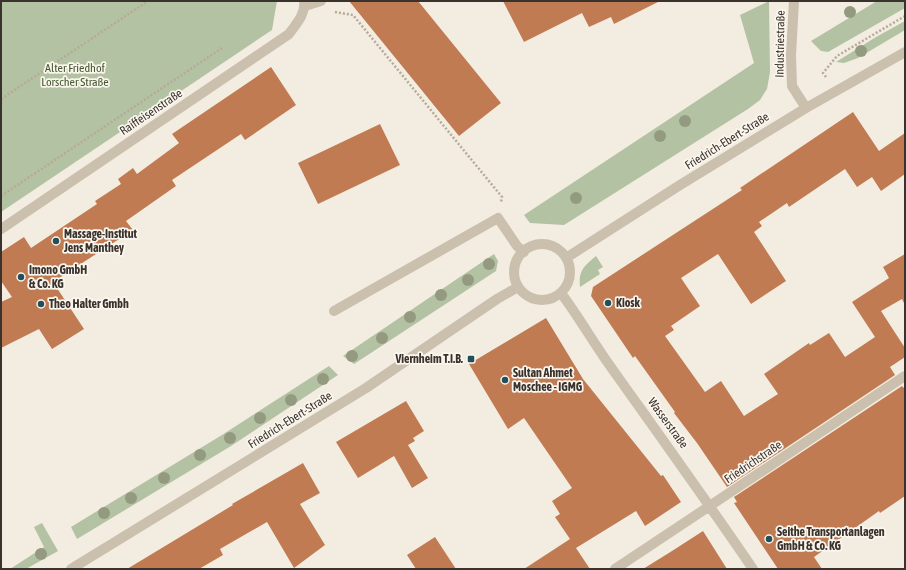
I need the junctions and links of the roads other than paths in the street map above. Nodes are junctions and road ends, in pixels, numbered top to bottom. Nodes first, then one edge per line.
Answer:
1 (321, 1) edge
2 (794, 1) edge
3 (304, 4) edge
4 (905, 52) edge
5 (806, 108) junction
6 (1, 229) edge
7 (524, 252) junction
8 (566, 258) junction
9 (518, 287) junction
10 (561, 293) junction
11 (334, 310) dead end
12 (905, 376) edge
13 (710, 506) junction
14 (71, 569) edge
15 (615, 569) edge
16 (753, 569) edge

1 - 3 street
2 - 5 street, Industriestraße
3 - 6 street, Raiffeisenstraße
4 - 5 street, Friedrich-Ebert-Straße
5 - 8 street, Friedrich-Ebert-Straße
7 - 8 street
7 - 9 street
7 - 11 street
8 - 10 street
9 - 10 street
9 - 14 street, Friedrich-Ebert-Straße
10 - 13 street, Wasserstraße
12 - 13 street, Friedrichstraße
13 - 15 street, Friedrichstraße
13 - 16 street, Wasserstraße

